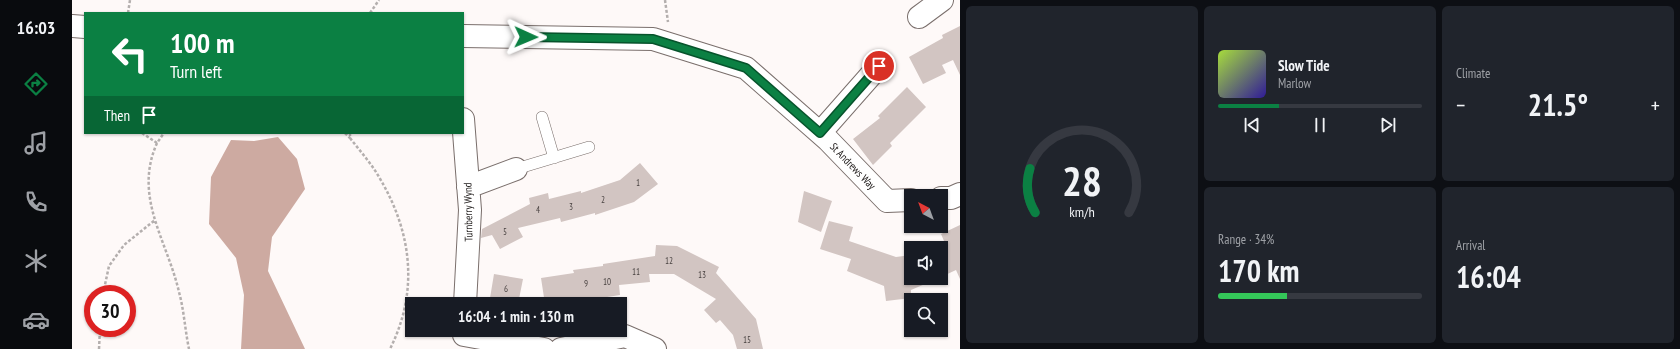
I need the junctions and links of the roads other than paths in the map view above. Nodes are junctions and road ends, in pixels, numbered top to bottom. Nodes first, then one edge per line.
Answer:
1 (942, 0) edge
2 (919, 17) dead end
3 (72, 26) edge
4 (84, 27) edge
5 (464, 36) edge
6 (879, 66) dead end
7 (542, 116) dead end
8 (464, 133) edge
9 (820, 133) junction
10 (589, 147) dead end
11 (554, 158) junction
12 (516, 170) joint
13 (468, 187) junction
14 (960, 194) edge
15 (948, 198) edge
16 (904, 200) edge
17 (465, 297) edge
18 (463, 338) edge
19 (544, 349) edge
20 (561, 349) edge
21 (655, 349) edge

1 - 2 street
3 - 4 street
5 - 9 street, St Andrews Way
6 - 9 street
7 - 11 lane
8 - 13 street, Turnberry Wynd
9 - 16 street, St Andrews Way
10 - 11 lane
11 - 12 lane
12 - 13 street
13 - 17 street, Turnberry Wynd
14 - 15 street
18 - 19 street
20 - 21 street

